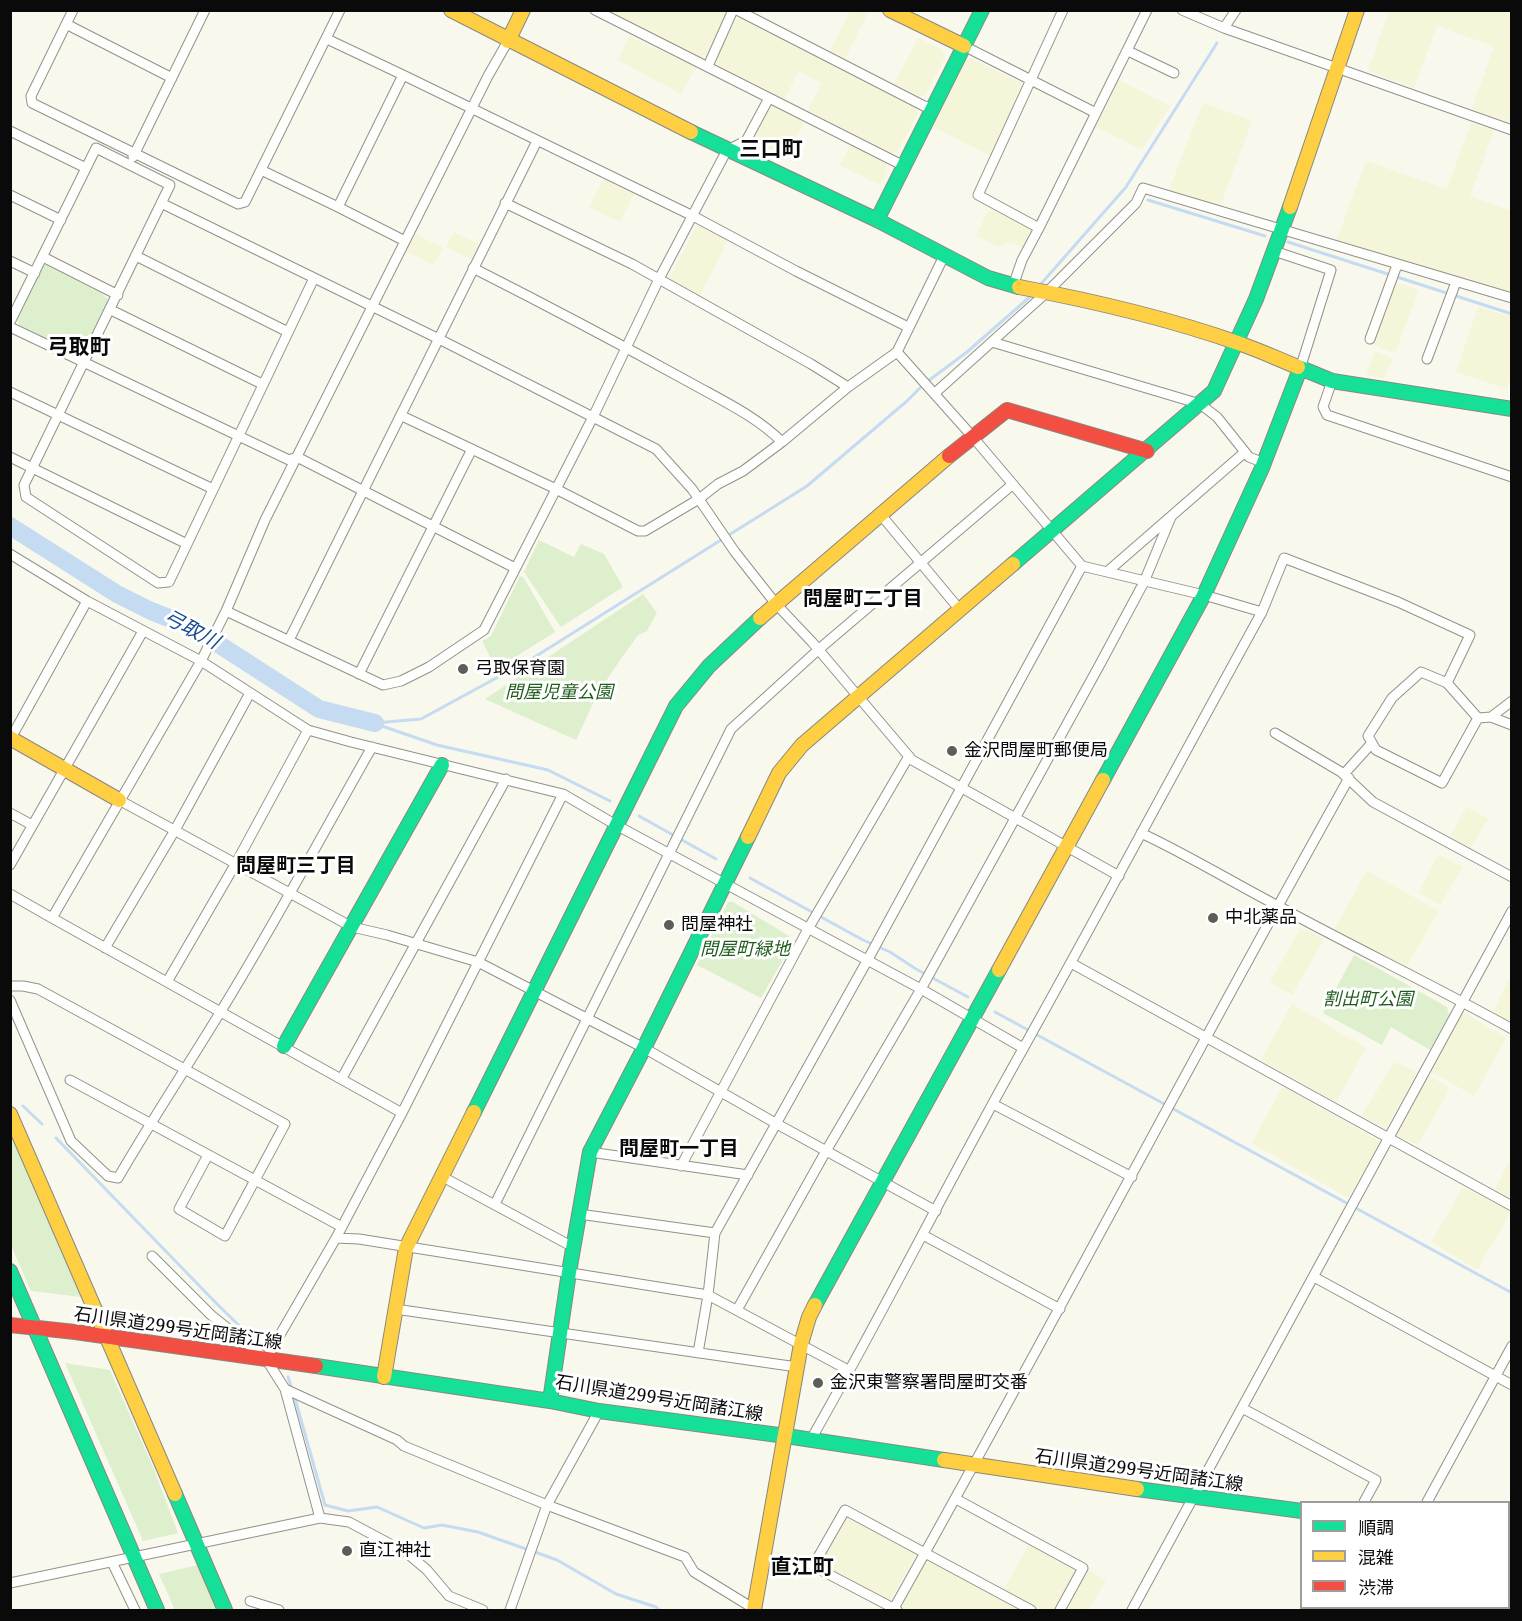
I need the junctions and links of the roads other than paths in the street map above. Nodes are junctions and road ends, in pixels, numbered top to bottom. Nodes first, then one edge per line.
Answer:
1 (73, 10) edge
2 (205, 10) edge
3 (340, 10) edge
4 (451, 10) edge
5 (523, 10) edge
6 (595, 10) edge
7 (735, 10) edge
8 (982, 10) edge
9 (1064, 10) edge
10 (1147, 10) edge
11 (1182, 10) edge
12 (1236, 10) edge
13 (1357, 10) edge
14 (892, 11) edge
15 (66, 24) junction
16 (1224, 28) junction
17 (327, 39) junction
18 (508, 41) junction
19 (964, 46) junction
20 (1128, 51) junction
21 (708, 66) junction
22 (1337, 67) junction
23 (1174, 73) dead end
24 (403, 75) junction
25 (172, 78) junction
26 (1031, 81) junction
27 (769, 98) junction
28 (472, 108) junction
29 (933, 108) junction
30 (1096, 113) junction
31 (1512, 130) edge
32 (10, 131) edge
33 (537, 141) junction
34 (727, 150) junction
35 (134, 154) junction
36 (129, 165) junction
37 (904, 166) junction
38 (86, 168) junction
39 (261, 170) junction
40 (10, 195) edge
41 (161, 203) junction
42 (505, 203) junction
43 (338, 207) junction
44 (693, 216) junction
45 (61, 220) junction
46 (877, 220) junction
47 (1039, 228) junction
48 (1281, 231) junction
49 (405, 241) junction
50 (1274, 251) junction
51 (136, 256) junction
52 (944, 256) junction
53 (44, 257) junction
54 (10, 261) edge
55 (473, 268) junction
56 (1395, 272) junction
57 (35, 273) junction
58 (314, 278) junction
59 (659, 279) junction
60 (1455, 285) junction
61 (1013, 286) junction
62 (1044, 292) junction
63 (118, 295) junction
64 (1512, 298) edge
65 (371, 306) junction
66 (111, 310) junction
67 (10, 322) edge
68 (10, 327) edge
69 (908, 327) junction
70 (288, 332) junction
71 (439, 339) junction
72 (1370, 339) dead end
73 (992, 342) junction
74 (1239, 344) junction
75 (627, 347) junction
76 (897, 352) junction
77 (1427, 358) dead end
78 (84, 362) junction
79 (1300, 369) junction
80 (1332, 381) junction
81 (262, 384) junction
82 (848, 387) junction
83 (933, 391) junction
84 (10, 392) edge
85 (1200, 404) junction
86 (1512, 409) edge
87 (58, 416) junction
88 (402, 416) junction
89 (593, 417) junction
90 (237, 436) junction
91 (972, 436) junction
92 (782, 442) junction
93 (472, 449) junction
94 (1147, 450) junction
95 (1245, 452) junction
96 (10, 457) edge
97 (297, 457) junction
98 (1264, 463) junction
99 (32, 468) junction
100 (1512, 477) edge
101 (1013, 484) junction
102 (213, 489) junction
103 (556, 489) junction
104 (364, 491) junction
105 (699, 499) junction
106 (880, 515) junction
107 (1171, 517) junction
108 (433, 527) junction
109 (1052, 530) junction
110 (187, 544) junction
111 (10, 554) edge
112 (921, 563) junction
113 (1082, 566) junction
114 (515, 568) junction
115 (1107, 572) junction
116 (1144, 582) junction
117 (1204, 595) junction
118 (87, 602) junction
119 (776, 604) junction
120 (960, 610) junction
121 (1262, 612) junction
122 (224, 615) junction
123 (143, 631) junction
124 (289, 640) junction
125 (818, 650) junction
126 (203, 657) junction
127 (359, 674) junction
128 (1447, 683) junction
129 (250, 693) junction
130 (857, 698) junction
131 (1512, 701) edge
132 (1491, 717) junction
133 (1478, 718) junction
134 (1512, 725) edge
135 (308, 730) junction
136 (1275, 733) dead end
137 (11, 738) edge
138 (1372, 743) junction
139 (372, 747) junction
140 (909, 756) junction
141 (442, 765) junction
142 (64, 768) junction
143 (1347, 776) junction
144 (506, 779) junction
145 (960, 788) junction
146 (563, 794) junction
147 (119, 800) junction
148 (10, 813) edge
149 (1015, 818) junction
150 (33, 825) junction
151 (616, 825) junction
152 (175, 830) junction
153 (1141, 832) junction
154 (1067, 846) junction
155 (669, 853) junction
156 (236, 863) junction
157 (10, 865) edge
158 (1119, 876) junction
159 (1512, 877) edge
160 (725, 883) junction
161 (290, 893) junction
162 (10, 894) edge
163 (1277, 906) junction
164 (1512, 910) edge
165 (52, 918) junction
166 (811, 924) junction
167 (352, 927) junction
168 (417, 944) junction
169 (105, 948) junction
170 (867, 961) junction
171 (478, 962) junction
172 (1071, 963) junction
173 (167, 982) junction
174 (923, 985) junction
175 (10, 986) edge
176 (532, 990) junction
177 (10, 1000) edge
178 (1462, 1001) junction
179 (221, 1012) junction
180 (587, 1018) junction
181 (971, 1018) junction
182 (1512, 1029) edge
183 (1206, 1039) junction
184 (285, 1046) junction
185 (644, 1048) junction
186 (1023, 1048) junction
187 (184, 1069) junction
188 (342, 1078) junction
189 (70, 1080) dead end
190 (720, 1092) junction
191 (993, 1104) junction
192 (402, 1113) junction
193 (10, 1114) edge
194 (150, 1123) junction
195 (777, 1124) junction
196 (1388, 1139) junction
197 (826, 1151) junction
198 (590, 1152) junction
199 (208, 1155) junction
200 (681, 1166) junction
201 (748, 1175) junction
202 (441, 1176) junction
203 (1132, 1178) junction
204 (255, 1180) junction
205 (884, 1182) junction
206 (495, 1204) junction
207 (1512, 1206) edge
208 (936, 1211) junction
209 (579, 1214) junction
210 (342, 1227) junction
211 (715, 1233) junction
212 (923, 1236) junction
213 (336, 1238) junction
214 (573, 1247) junction
215 (406, 1248) junction
216 (152, 1256) dead end
217 (10, 1271) edge
218 (569, 1272) junction
219 (1314, 1277) junction
220 (708, 1295) junction
221 (1060, 1309) junction
222 (395, 1310) junction
223 (737, 1310) junction
224 (11, 1327) edge
225 (34, 1328) junction
226 (560, 1333) junction
227 (108, 1338) junction
228 (801, 1344) junction
229 (1512, 1346) edge
230 (698, 1353) junction
231 (266, 1359) junction
232 (797, 1367) junction
233 (850, 1371) junction
234 (1494, 1376) junction
235 (384, 1377) junction
236 (1512, 1386) edge
237 (287, 1390) junction
238 (550, 1401) junction
239 (1242, 1408) junction
240 (599, 1411) junction
241 (786, 1437) junction
242 (810, 1441) junction
243 (974, 1466) junction
244 (956, 1498) junction
245 (1193, 1498) junction
246 (1365, 1501) edge
247 (1428, 1501) edge
248 (548, 1505) junction
249 (1300, 1511) edge
250 (320, 1518) junction
251 (196, 1545) junction
252 (925, 1553) junction
253 (134, 1557) junction
254 (112, 1562) junction
255 (10, 1583) edge
256 (250, 1601) dead end
257 (755, 1610) edge
258 (894, 1610) edge
259 (135, 1611) edge
260 (157, 1611) edge
261 (225, 1611) edge
262 (279, 1611) edge
263 (483, 1611) edge
264 (510, 1611) edge
265 (1031, 1611) edge
266 (1060, 1611) edge
267 (1132, 1611) edge

1 - 15 street
2 - 25 street
3 - 17 street
4 - 18 street
5 - 18 street
6 - 21 street
7 - 21 street
7 - 29 street
8 - 19 street
9 - 26 street
10 - 20 street
11 - 16 street
12 - 16 street
13 - 22 street
14 - 19 street
15 - 25 street
15 - 35 street
16 - 22 street
17 - 24 street
17 - 39 street
18 - 28 street
18 - 34 street
19 - 26 street
19 - 29 street
20 - 23 street
20 - 30 street
21 - 27 street
22 - 31 street
22 - 48 street
24 - 28 street
24 - 43 street
25 - 35 street
26 - 30 street
26 - 47 street
27 - 34 street
27 - 37 street
28 - 33 street
28 - 49 street
29 - 37 street
30 - 47 street
32 - 38 street
33 - 42 street
33 - 44 street
34 - 44 street
34 - 46 street
35 - 36 street
35 - 39 street
36 - 38 street
36 - 41 street
37 - 46 street
38 - 45 street
39 - 43 street
40 - 45 street
41 - 51 street
41 - 58 street
42 - 55 street
42 - 59 street
43 - 49 street
44 - 59 street
44 - 69 street
45 - 53 street
46 - 52 street
47 - 61 street
48 - 50 street
48 - 56 street
48 - 62 street
49 - 65 street
50 - 74 street
50 - 79 street
51 - 63 street
51 - 70 street
52 - 61 street
52 - 69 street
53 - 57 street
53 - 63 street
54 - 57 street
55 - 71 street
55 - 75 street
56 - 60 street
56 - 72 street
57 - 67 street
58 - 65 street
58 - 70 street
59 - 75 street
59 - 82 street
60 - 64 street
60 - 77 street
61 - 62 street
62 - 73 street
62 - 74 street
63 - 66 street
65 - 71 street
65 - 97 street
66 - 78 street
66 - 81 street
68 - 78 street
69 - 76 street
70 - 81 street
71 - 88 street
71 - 89 street
73 - 83 street
73 - 85 street
74 - 79 street
74 - 85 street
75 - 89 street
75 - 92 street
76 - 82 street
76 - 83 street
78 - 87 street
78 - 90 street
79 - 80 street
79 - 98 street
80 - 86 street
80 - 100 street
81 - 90 street
82 - 92 street
83 - 91 street
84 - 87 street
85 - 94 street
85 - 95 street
87 - 99 street
87 - 102 street
88 - 93 street
88 - 104 street
89 - 103 street
89 - 105 street
90 - 97 street
90 - 102 street
91 - 94 street
91 - 101 street
91 - 106 street
92 - 105 street
93 - 103 street
93 - 108 street
94 - 109 street
95 - 98 street
95 - 107 street
96 - 99 street
97 - 104 street
97 - 122 street
98 - 117 street
99 - 110 street
99 - 110 street
101 - 109 street
101 - 112 street
102 - 110 street
103 - 105 street
103 - 114 street
104 - 108 street
104 - 124 street
105 - 119 street
106 - 112 street
106 - 119 street
107 - 115 street
107 - 116 street
108 - 114 street
108 - 127 street
109 - 113 street
109 - 120 street
111 - 118 street
112 - 120 street
112 - 125 street
113 - 115 street
113 - 145 street
114 - 127 street
115 - 116 street
116 - 117 street
116 - 149 street
117 - 121 street
117 - 154 street
118 - 123 street
118 - 137 street
119 - 125 street
119 - 151 street
120 - 130 street
121 - 128 street
121 - 153 street
122 - 124 street
122 - 126 street
123 - 126 street
123 - 142 street
124 - 127 street
125 - 130 street
125 - 155 street
126 - 129 street
126 - 147 street
128 - 133 street
128 - 138 street
129 - 135 street
129 - 152 street
130 - 140 street
130 - 160 street
131 - 132 street
132 - 133 street
132 - 134 street
133 - 138 street
135 - 139 street
135 - 156 street
136 - 143 street
137 - 142 street
138 - 143 street
139 - 141 street
139 - 161 street
140 - 145 street
140 - 166 street
141 - 144 street
141 - 167 street
142 - 147 street
142 - 150 street
143 - 159 street
143 - 163 street
144 - 146 street
144 - 168 street
145 - 149 street
145 - 170 street
146 - 151 street
146 - 171 street
147 - 152 street
147 - 165 street
148 - 150 street
149 - 154 street
149 - 174 street
150 - 157 street
151 - 155 street
151 - 176 street
152 - 156 street
152 - 169 street
153 - 158 street
153 - 163 street
154 - 158 street
154 - 181 street
155 - 160 street
155 - 180 street
156 - 161 street
156 - 173 street
158 - 172 street
160 - 166 street
160 - 185 street
161 - 167 street
161 - 179 street
162 - 165 street
163 - 178 street
163 - 183 street
164 - 178 street
165 - 169 street
166 - 170 street
166 - 190 street
167 - 168 street
167 - 184 street
168 - 171 street
168 - 188 street
169 - 173 street
170 - 174 street
170 - 195 street
171 - 176 street
171 - 192 street
172 - 183 street
172 - 186 street
173 - 179 street
174 - 181 street
174 - 197 street
175 - 187 street
176 - 180 street
176 - 202 street
177 - 194 street
178 - 182 street
178 - 196 street
179 - 184 street
179 - 187 street
180 - 185 street
180 - 206 street
181 - 186 street
181 - 205 street
183 - 196 street
183 - 203 street
184 - 188 street
185 - 190 street
185 - 198 street
186 - 191 street
187 - 194 street
187 - 204 street
188 - 192 street
189 - 194 street
190 - 195 street
190 - 200 street
191 - 203 street
191 - 208 street
192 - 210 street
193 - 227 street
194 - 199 street
195 - 197 street
195 - 201 street
196 - 207 street
196 - 219 street
197 - 205 street
197 - 223 street
198 - 200 street
198 - 209 street
199 - 204 street
199 - 204 street
200 - 201 street
201 - 211 street
202 - 206 street
202 - 215 street
203 - 221 street
204 - 210 street
205 - 208 street
205 - 228 street
206 - 214 street
208 - 212 street
209 - 211 street
209 - 214 street
210 - 213 street
211 - 220 street
212 - 221 street
212 - 233 street
213 - 215 street
213 - 231 street
214 - 218 street
215 - 218 street
215 - 222 street
216 - 231 street
217 - 225 street
218 - 220 street
218 - 226 street
219 - 234 street
219 - 239 street
220 - 223 street
220 - 230 street
221 - 243 street
222 - 226 street
222 - 235 street
223 - 228 street
224 - 225 street, 石川県道299号近岡諸江線
225 - 227 street, 石川県道299号近岡諸江線
225 - 253 street
226 - 230 street
226 - 238 street
227 - 231 street, 石川県道299号近岡諸江線
227 - 251 street
228 - 232 street
228 - 233 street
229 - 234 street
230 - 232 street
231 - 235 street, 石川県道299号近岡諸江線
231 - 237 street
232 - 241 street
233 - 242 street
234 - 236 street
234 - 247 street
235 - 238 street, 石川県道299号近岡諸江線
237 - 248 street
237 - 250 street
238 - 240 street, 石川県道299号近岡諸江線
239 - 245 street
239 - 246 street
240 - 241 street, 石川県道299号近岡諸江線
240 - 248 street
241 - 242 street, 石川県道299号近岡諸江線
241 - 257 street
242 - 243 street, 石川県道299号近岡諸江線
243 - 244 street
243 - 245 street, 石川県道299号近岡諸江線
244 - 252 street
244 - 266 street
245 - 249 street, 石川県道299号近岡諸江線
245 - 267 street
248 - 257 street
248 - 264 street
250 - 251 street
250 - 263 street
251 - 253 street
251 - 261 street
252 - 258 street
252 - 258 street
252 - 265 street
253 - 254 street
253 - 260 street
254 - 255 street
254 - 259 street
256 - 262 street

